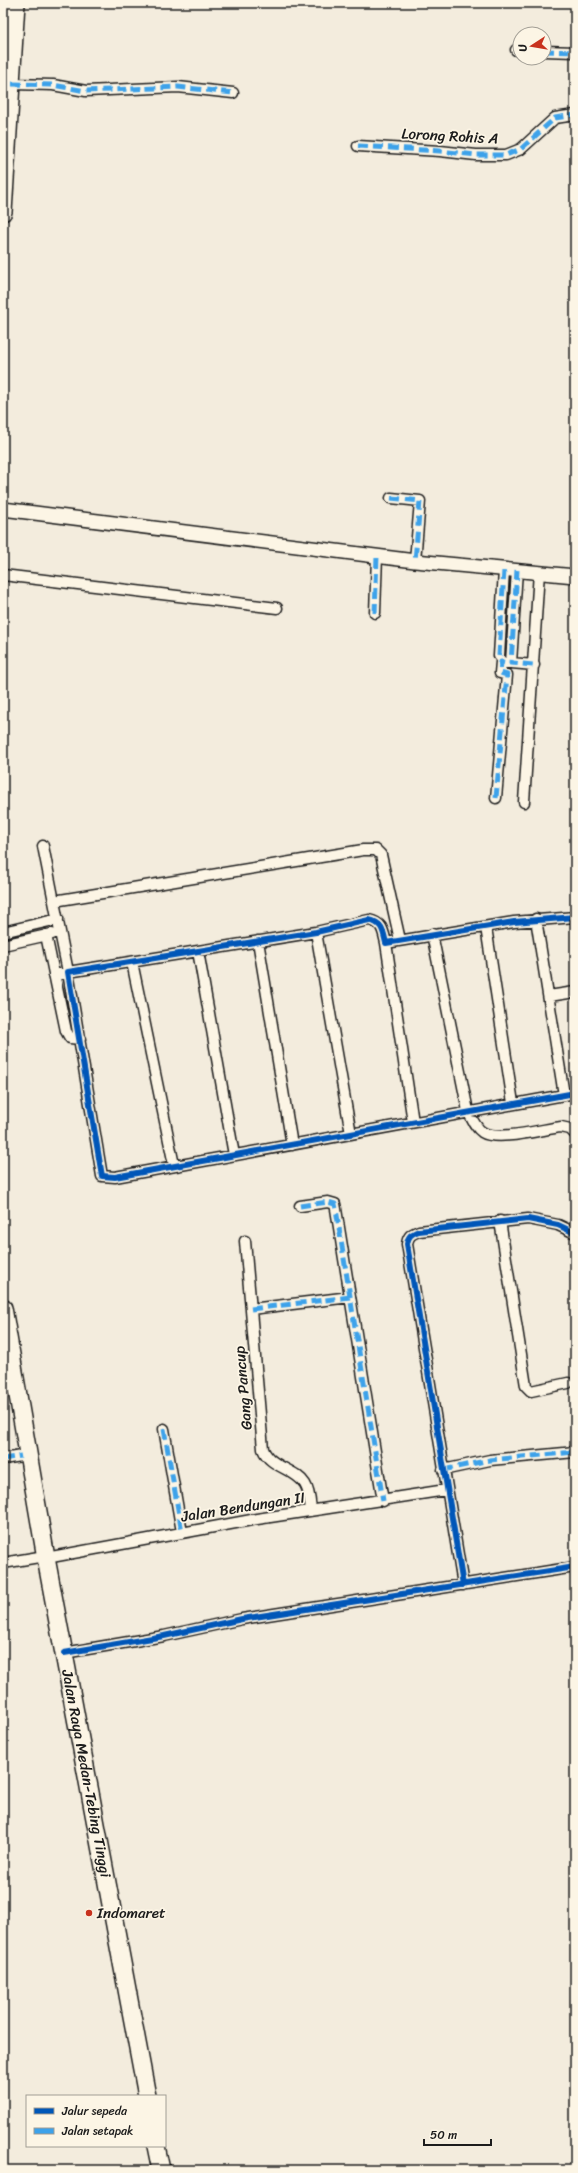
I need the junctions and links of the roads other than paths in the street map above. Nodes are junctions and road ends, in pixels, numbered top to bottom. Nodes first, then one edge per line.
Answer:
1 (16, 3) edge
2 (552, 51) edge
3 (575, 52) edge
4 (12, 84) junction
5 (233, 93) dead end
6 (575, 115) edge
7 (358, 146) dead end
8 (3, 212) edge
9 (391, 498) dead end
10 (3, 509) edge
11 (377, 556) junction
12 (415, 561) junction
13 (511, 570) junction
14 (539, 572) junction
15 (3, 575) edge
16 (575, 576) edge
17 (277, 608) dead end
18 (375, 613) dead end
19 (499, 656) dead end
20 (511, 663) junction
21 (534, 665) junction
22 (496, 798) dead end
23 (524, 802) dead end
24 (43, 846) dead end
25 (54, 901) junction
26 (575, 917) edge
27 (58, 919) junction
28 (536, 919) junction
29 (486, 927) junction
30 (3, 932) edge
31 (316, 932) junction
32 (60, 933) junction
33 (432, 934) junction
34 (46, 935) junction
35 (400, 940) junction
36 (258, 941) junction
37 (386, 943) junction
38 (3, 945) edge
39 (198, 951) junction
40 (132, 962) junction
41 (68, 972) junction
42 (54, 975) junction
43 (575, 992) edge
44 (550, 996) junction
45 (80, 1038) junction
46 (575, 1093) edge
47 (564, 1095) junction
48 (513, 1103) junction
49 (468, 1112) junction
50 (412, 1122) junction
51 (351, 1134) junction
52 (575, 1134) edge
53 (292, 1145) junction
54 (234, 1155) junction
55 (174, 1165) junction
56 (300, 1206) dead end
57 (500, 1221) junction
58 (575, 1233) edge
59 (245, 1241) dead end
60 (350, 1297) junction
61 (3, 1308) edge
62 (251, 1309) junction
63 (3, 1362) edge
64 (568, 1383) dead end
65 (164, 1429) dead end
66 (575, 1452) edge
67 (21, 1456) junction
68 (3, 1459) edge
69 (443, 1470) junction
70 (446, 1490) junction
71 (383, 1501) junction
72 (311, 1511) junction
73 (182, 1532) junction
74 (43, 1557) junction
75 (3, 1563) edge
76 (575, 1567) edge
77 (463, 1585) junction
78 (64, 1653) junction
79 (137, 2095) edge
80 (147, 2095) edge
81 (146, 2147) edge
82 (156, 2147) edge
83 (150, 2170) edge
84 (160, 2170) edge

1 - 4 highway
2 - 3 street
4 - 5 street
4 - 8 highway
6 - 7 street, Lorong Rohis A
9 - 12 street
10 - 11 main road
11 - 12 main road
11 - 18 street
12 - 13 main road
13 - 14 main road
13 - 19 street
13 - 20 street
14 - 16 main road
14 - 21 street
15 - 17 street
20 - 21 street
20 - 22 street
21 - 23 street
24 - 25 street
25 - 27 street
25 - 35 street
26 - 28 street
27 - 30 street
27 - 32 street
28 - 29 street
28 - 44 street
29 - 33 street
29 - 48 street
31 - 36 street
31 - 37 street
31 - 51 street
32 - 34 street
32 - 41 street
33 - 35 street
33 - 49 street
34 - 38 street
34 - 42 street
35 - 37 street
36 - 39 street
36 - 53 street
37 - 50 street
39 - 40 street
39 - 54 street
40 - 41 street
40 - 55 street
41 - 42 street
41 - 45 street
42 - 45 street
43 - 44 street
44 - 47 street
45 - 55 street
46 - 47 street
47 - 48 street
48 - 49 street
49 - 50 street
49 - 52 street
50 - 51 street
51 - 53 street
53 - 54 street
54 - 55 street
56 - 60 street
57 - 58 street
57 - 64 street
57 - 69 street
59 - 62 street, Gang Pancup
60 - 62 street
60 - 71 street
61 - 74 highway, Jalan Raya Medan-Tebing Tinggi
62 - 72 street, Gang Pancup
63 - 67 highway, Jalan Raya Medan-Tebing Tinggi
65 - 73 street
66 - 69 street
67 - 68 street
67 - 74 highway, Jalan Raya Medan-Tebing Tinggi
69 - 70 street
70 - 71 street, Jalan Bendungan II
70 - 77 street
71 - 72 street, Jalan Bendungan II
72 - 73 street, Jalan Bendungan II
73 - 74 street, Jalan Bendungan II
74 - 75 street, Jalan Bendungan II
74 - 78 highway, Jalan Raya Medan-Tebing Tinggi
74 - 79 highway, Jalan Raya Medan-Tebing Tinggi
76 - 77 street
77 - 78 street
78 - 80 highway, Jalan Raya Medan-Tebing Tinggi
81 - 83 highway
82 - 84 highway

